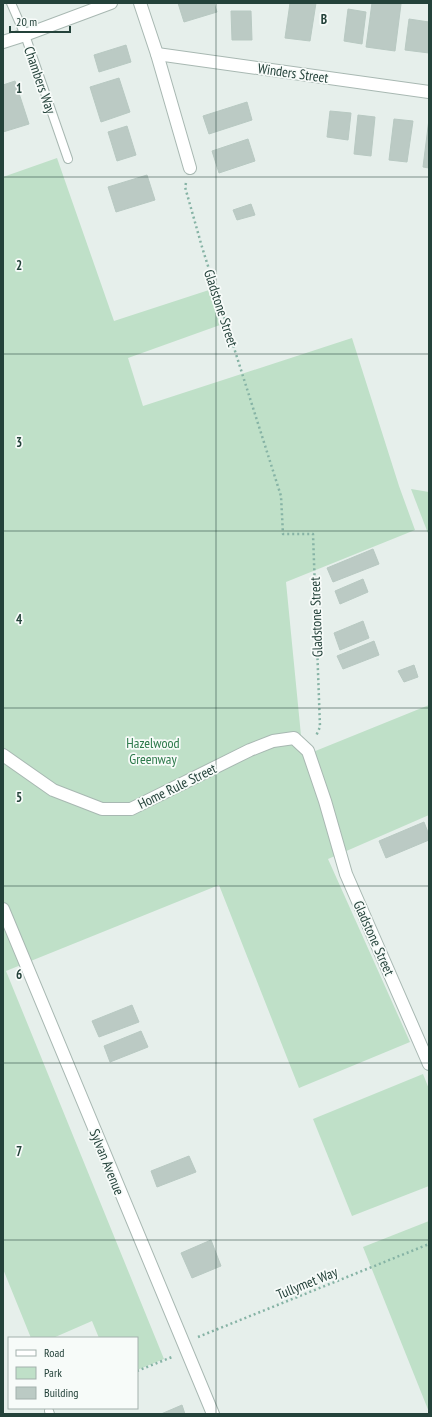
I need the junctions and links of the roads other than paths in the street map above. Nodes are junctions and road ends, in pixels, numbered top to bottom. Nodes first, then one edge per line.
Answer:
1 (11, 3) edge
2 (111, 3) edge
3 (140, 3) edge
4 (25, 35) junction
5 (3, 42) edge
6 (157, 54) junction
7 (429, 92) edge
8 (68, 159) dead end
9 (190, 168) dead end
10 (308, 751) joint
11 (3, 755) edge
12 (3, 909) edge
13 (429, 1064) edge
14 (213, 1414) edge

1 - 4 lane, Chambers Way
2 - 4 street
3 - 6 street
4 - 5 street
4 - 8 lane, Chambers Way
6 - 7 street, Winders Street
6 - 9 street
10 - 11 street, Home Rule Street
10 - 13 street, Gladstone Street
12 - 14 street, Sylvan Avenue

